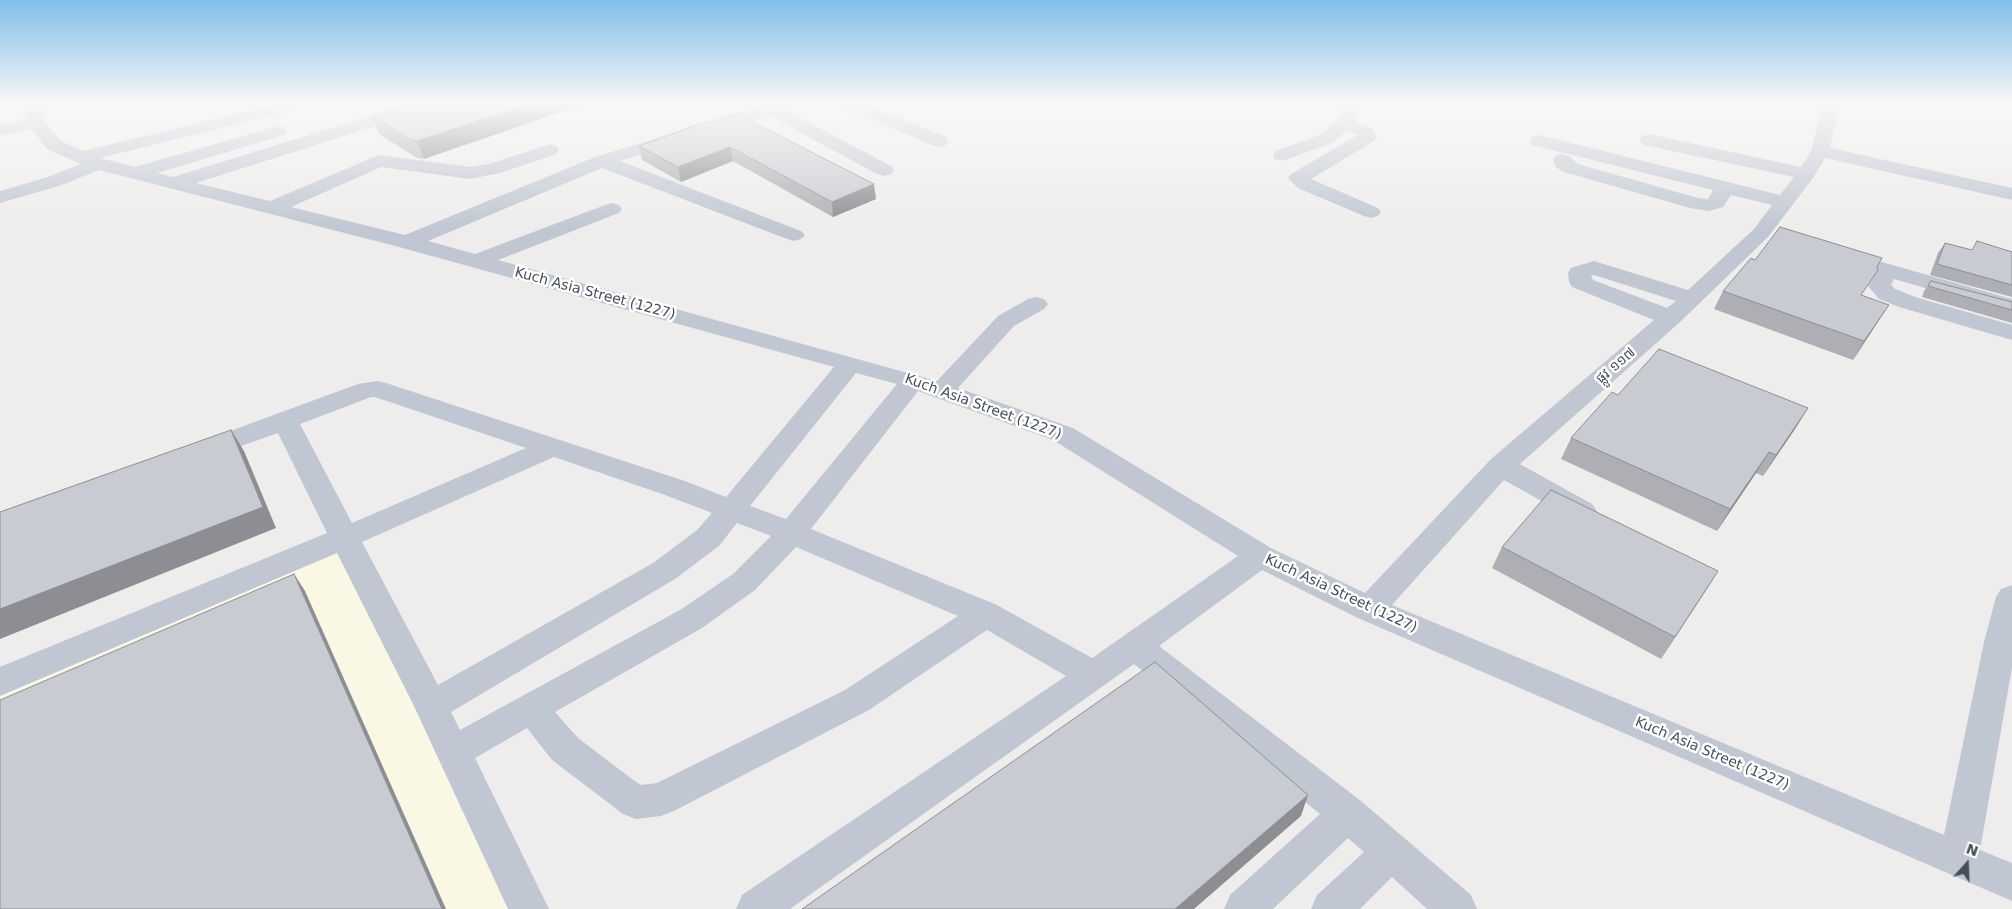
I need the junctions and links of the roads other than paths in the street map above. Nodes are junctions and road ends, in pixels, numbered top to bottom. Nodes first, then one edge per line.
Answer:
1 (55, 145) edge
2 (146, 145) edge
3 (229, 145) edge
4 (295, 145) edge
5 (648, 145) edge
6 (838, 145) edge
7 (1308, 145) edge
8 (1354, 145) edge
9 (1556, 145) edge
10 (1674, 145) edge
11 (1821, 145) edge
12 (1820, 151) junction
13 (1282, 155) dead end
14 (89, 161) junction
15 (594, 165) junction
16 (884, 170) dead end
17 (135, 173) junction
18 (1806, 174) junction
19 (176, 183) junction
20 (2012, 194) edge
21 (0, 197) edge
22 (1785, 202) junction
23 (271, 208) junction
24 (612, 208) dead end
25 (1371, 212) dead end
26 (794, 235) dead end
27 (407, 242) junction
28 (1824, 252) edge
29 (476, 261) junction
30 (1887, 272) junction
31 (1692, 299) junction
32 (1036, 304) dead end
33 (2012, 306) edge
34 (1671, 318) junction
35 (2012, 334) edge
36 (850, 364) junction
37 (928, 385) junction
38 (285, 421) junction
39 (553, 447) junction
40 (174, 461) edge
41 (1500, 466) junction
42 (731, 508) junction
43 (1593, 517) edge
44 (792, 533) junction
45 (344, 538) junction
46 (1260, 556) junction
47 (2012, 597) edge
48 (1369, 609) junction
49 (986, 614) junction
50 (1135, 646) junction
51 (1093, 675) junction
52 (0, 682) edge
53 (431, 706) junction
54 (531, 708) junction
55 (453, 752) junction
56 (1348, 813) junction
57 (1392, 851) junction
58 (1959, 859) junction
59 (2012, 882) edge
60 (529, 909) edge
61 (756, 909) edge
62 (1244, 909) edge
63 (1331, 909) edge
64 (1456, 909) edge

1 - 14 street, Kuch Asia Street (1227)
2 - 14 street
3 - 17 street
4 - 19 street
5 - 15 street
6 - 16 street
7 - 13 street
8 - 25 street
9 - 22 street
10 - 18 street
11 - 12 street, ផ្លូវ ១១៧
12 - 18 street, ផ្លូវ ១១៧
12 - 20 street
14 - 17 street, Kuch Asia Street (1227)
14 - 21 street
15 - 23 street
15 - 26 street
15 - 27 street
17 - 19 street, Kuch Asia Street (1227)
18 - 22 street, ផ្លូវ ១១៧
19 - 23 street, Kuch Asia Street (1227)
22 - 31 street, ផ្លូវ ១១៧
23 - 27 street, Kuch Asia Street (1227)
24 - 29 street
27 - 29 street, Kuch Asia Street (1227)
28 - 30 street
29 - 36 street, Kuch Asia Street (1227)
30 - 33 street
30 - 35 street
31 - 34 street, ផ្លូវ ១១៧
31 - 34 street
32 - 37 street
34 - 41 street, ផ្លូវ ១១៧
36 - 37 street, Kuch Asia Street (1227)
36 - 42 street
37 - 44 street
37 - 46 street, Kuch Asia Street (1227)
38 - 39 street
38 - 40 street
38 - 45 street
39 - 42 street
39 - 45 street
41 - 43 street
41 - 48 street, ផ្លូវ ១១៧
42 - 44 street
42 - 53 street
44 - 49 street
44 - 54 street
45 - 52 street
45 - 53 street
46 - 48 street, Kuch Asia Street (1227)
46 - 50 street
47 - 58 street
48 - 58 street, Kuch Asia Street (1227)
49 - 51 street
49 - 54 street
50 - 51 street
50 - 56 street
51 - 61 street
53 - 55 street
54 - 55 street
55 - 60 street
56 - 57 street
56 - 62 street
57 - 63 street
57 - 64 street
58 - 59 street, Kuch Asia Street (1227)

